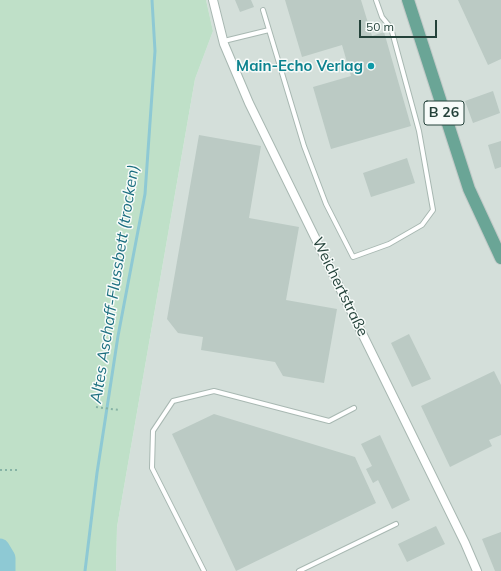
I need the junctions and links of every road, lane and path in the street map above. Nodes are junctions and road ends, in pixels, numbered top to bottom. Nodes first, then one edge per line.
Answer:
1 (213, 0) edge
2 (376, 0) edge
3 (410, 1) edge
4 (263, 10) dead end
5 (269, 30) junction
6 (224, 41) junction
7 (500, 255) edge
8 (96, 407) dead end
9 (354, 408) dead end
10 (119, 410) dead end
11 (0, 470) edge
12 (18, 470) dead end
13 (396, 524) dead end
14 (204, 571) edge
15 (299, 571) edge
16 (477, 571) edge

1 - 6 street, Weichertstraße
2 - 5 lane
3 - 7 main road, B 26
4 - 5 lane
5 - 6 lane
6 - 16 street, Weichertstraße
8 - 10 path
9 - 14 lane
11 - 12 path
13 - 15 lane

